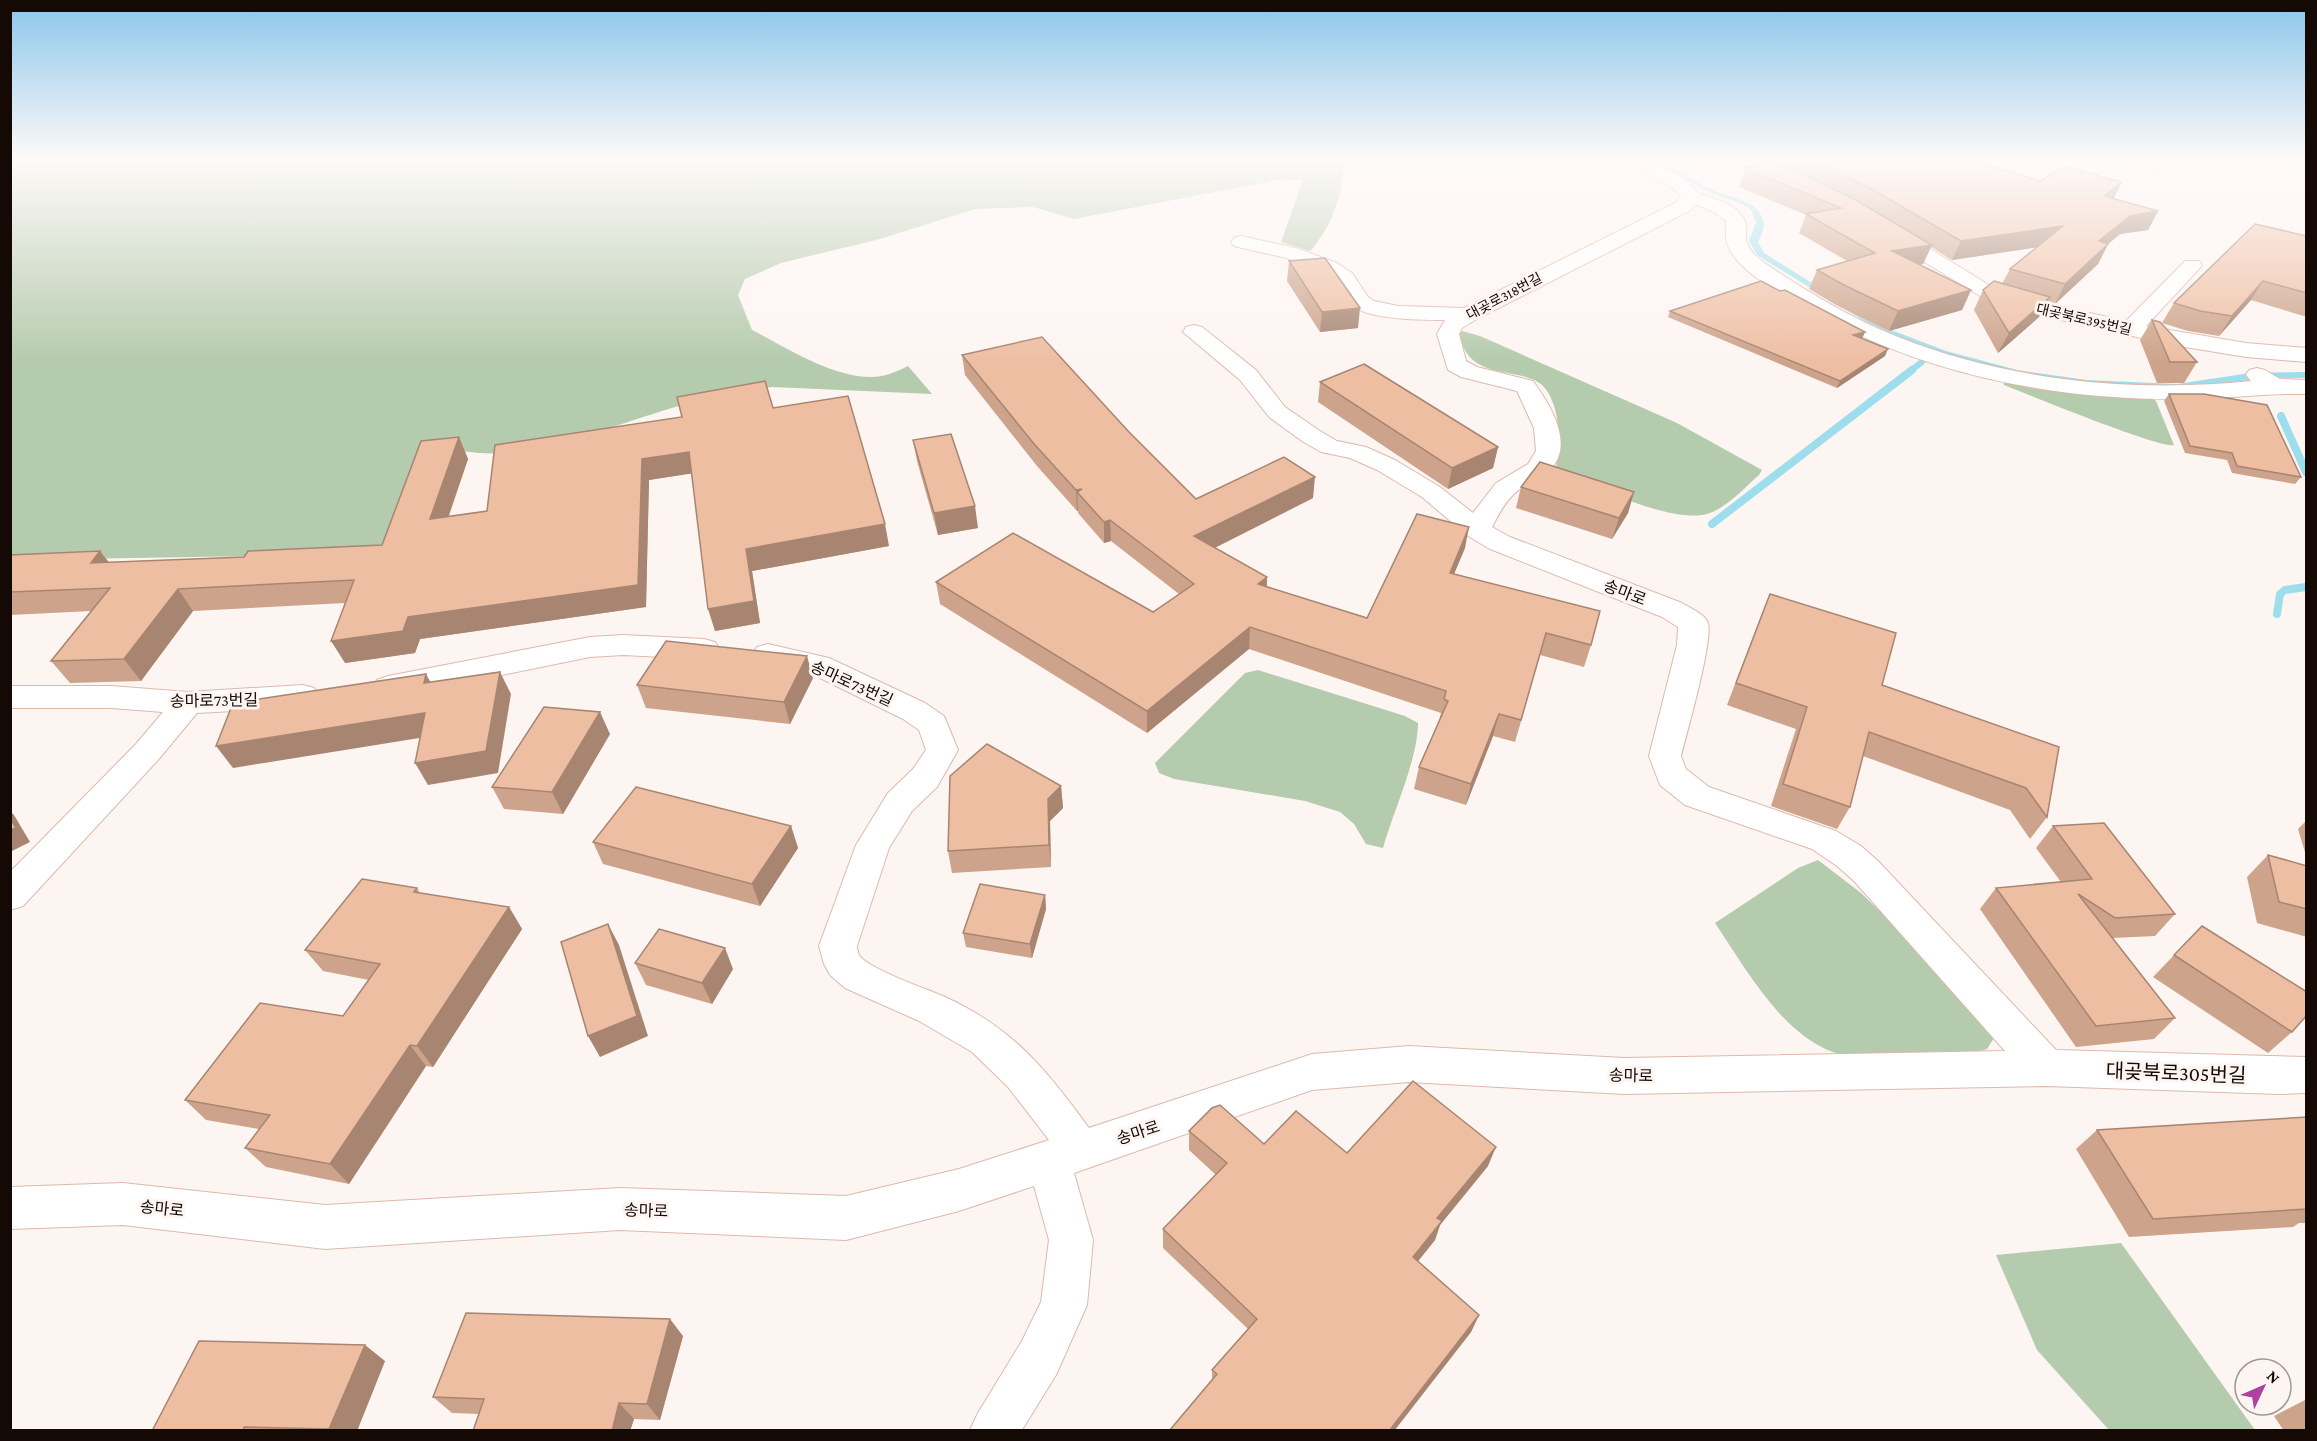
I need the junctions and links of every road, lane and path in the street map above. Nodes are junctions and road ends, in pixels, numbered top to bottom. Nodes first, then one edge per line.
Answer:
1 (1640, 228) edge
2 (1738, 228) edge
3 (1883, 228) edge
4 (1241, 242) dead end
5 (2192, 265) dead end
6 (1467, 315) junction
7 (2131, 329) junction
8 (1194, 332) dead end
9 (2204, 343) junction
10 (2307, 355) edge
11 (2271, 383) junction
12 (2307, 387) edge
13 (1477, 530) junction
14 (10, 697) edge
15 (188, 703) junction
16 (10, 896) edge
17 (2046, 1068) junction
18 (2307, 1075) edge
19 (1065, 1156) junction
20 (10, 1208) edge
21 (995, 1431) edge

1 - 6 street, 대곶로318번길
2 - 11 street
3 - 7 street, 대곶북로395번길
4 - 6 street
5 - 7 street
6 - 13 street, 대곶로318번길
7 - 9 street, 대곶북로395번길
8 - 13 street, 송마로
9 - 10 street, 대곶북로395번길
9 - 11 street
11 - 12 street
13 - 17 street, 송마로
14 - 15 street, 송마로73번길
15 - 16 street
15 - 19 street, 송마로73번길
17 - 18 street, 대곶북로305번길
17 - 19 street, 송마로
19 - 20 street, 송마로
19 - 21 street

